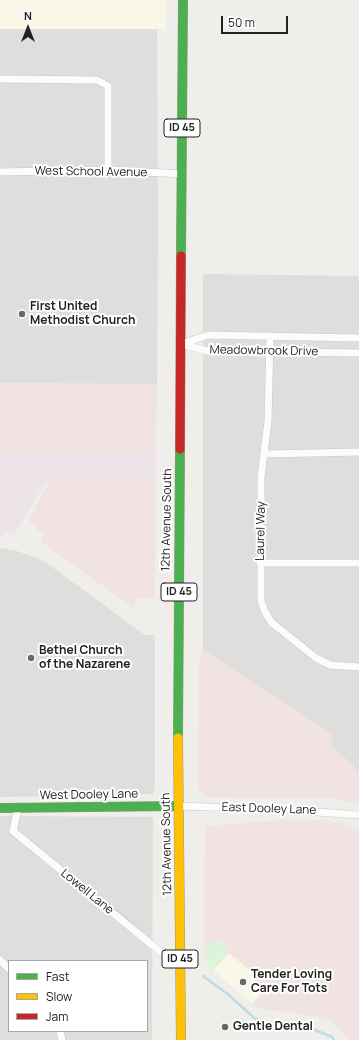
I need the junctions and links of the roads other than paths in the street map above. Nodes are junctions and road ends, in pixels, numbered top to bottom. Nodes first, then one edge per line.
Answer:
1 (183, 0) edge
2 (0, 79) edge
3 (108, 170) junction
4 (0, 172) edge
5 (182, 174) junction
6 (270, 337) junction
7 (359, 338) edge
8 (181, 344) junction
9 (270, 352) junction
10 (359, 352) edge
11 (359, 452) edge
12 (264, 454) junction
13 (260, 563) junction
14 (359, 563) edge
15 (359, 667) edge
16 (178, 806) junction
17 (0, 808) edge
18 (18, 808) junction
19 (359, 815) edge
20 (0, 960) edge
21 (8, 967) edge
22 (180, 968) junction
23 (181, 1040) edge

1 - 5 main road, 12th Avenue South / ID 45
2 - 3 street
3 - 4 street, West School Avenue
3 - 5 street, West School Avenue
5 - 8 main road, 12th Avenue South / ID 45
6 - 7 street, Meadowbrook Drive
6 - 8 street, Meadowbrook Drive
6 - 9 street, Laurel Way
8 - 9 street, Meadowbrook Drive
8 - 16 main road, 12th Avenue South / ID 45
9 - 10 street, Meadowbrook Drive
9 - 12 street, Laurel Way
11 - 12 street
12 - 13 street, Laurel Way
13 - 14 street
13 - 15 street, Laurel Way
16 - 18 main road, West Dooley Lane
16 - 19 street, East Dooley Lane
16 - 22 main road, 12th Avenue South / ID 45
17 - 18 main road, West Dooley Lane
18 - 22 street, Lowell Lane
20 - 21 street
22 - 23 main road, 12th Avenue South / ID 45

